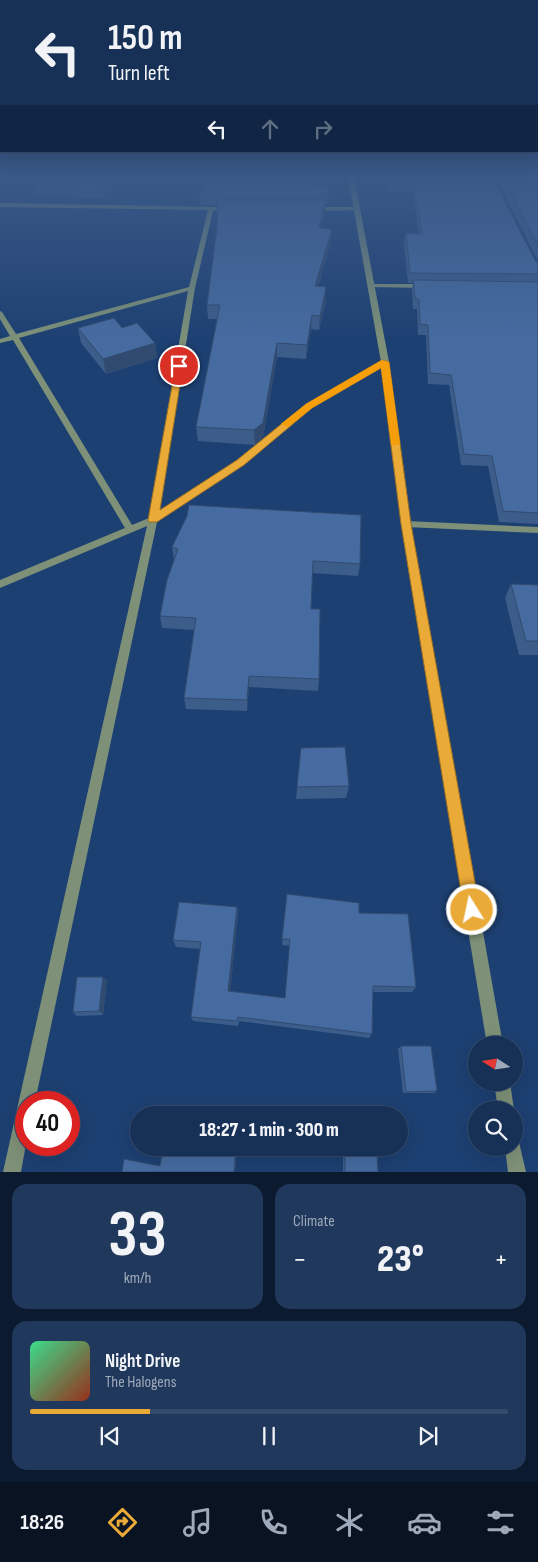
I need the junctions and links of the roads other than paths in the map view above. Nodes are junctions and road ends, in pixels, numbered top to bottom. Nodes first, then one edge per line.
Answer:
1 (209, 232) edge
2 (360, 232) edge
3 (370, 285) junction
4 (429, 286) edge
5 (192, 288) junction
6 (0, 313) edge
7 (16, 336) junction
8 (0, 341) edge
9 (385, 362) junction
10 (153, 520) junction
11 (406, 524) junction
12 (130, 529) junction
13 (538, 530) edge
14 (0, 584) edge
15 (493, 1036) edge
16 (30, 1091) edge
17 (16, 1156) edge
18 (514, 1156) edge
19 (12, 1172) edge
20 (517, 1172) edge

1 - 5 street
2 - 3 street
3 - 4 street
3 - 9 street
5 - 7 street
5 - 10 street
6 - 7 street
7 - 8 street
7 - 12 street
9 - 10 street
9 - 11 street
10 - 12 street
10 - 16 street
11 - 13 street
11 - 15 street
12 - 14 street
17 - 19 street
18 - 20 street

